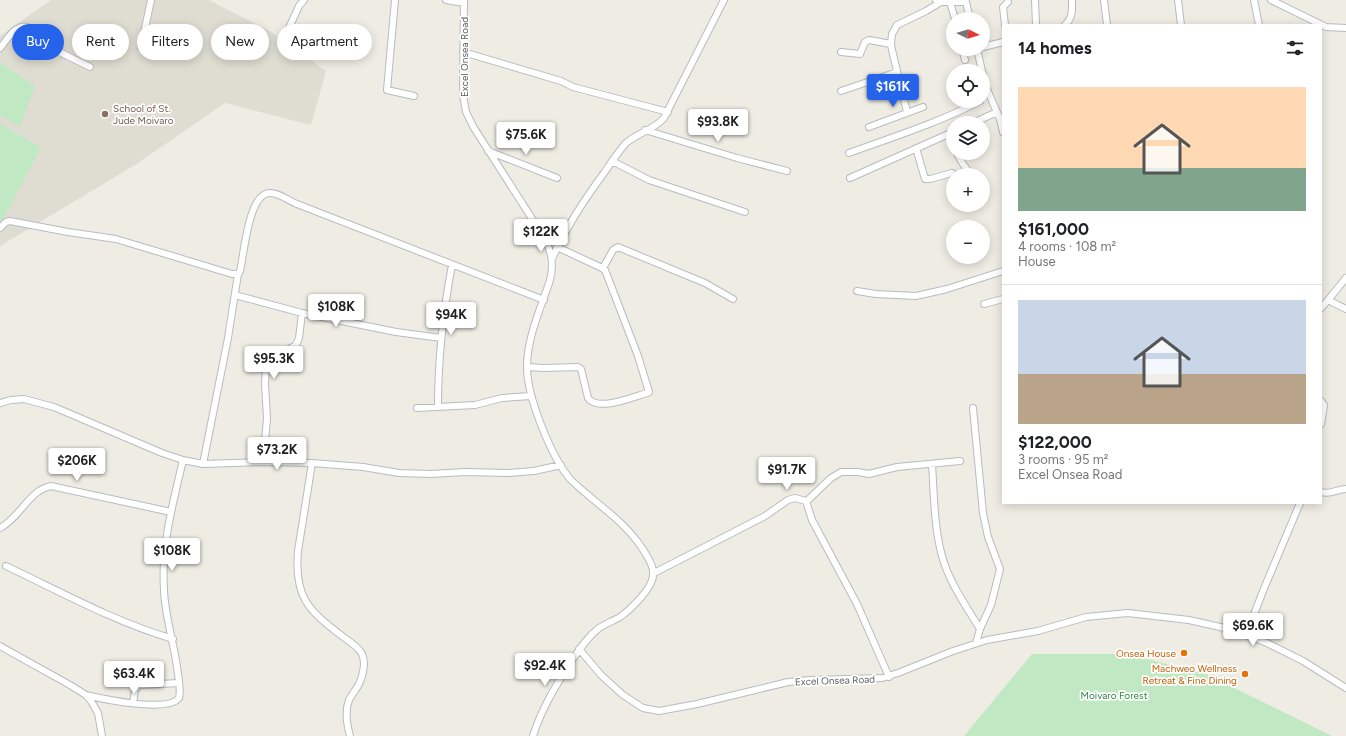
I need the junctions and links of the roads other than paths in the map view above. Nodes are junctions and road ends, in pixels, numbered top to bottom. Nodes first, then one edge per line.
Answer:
1 (151, 0) edge
2 (304, 0) edge
3 (394, 0) edge
4 (446, 0) edge
5 (724, 0) edge
6 (1035, 0) edge
7 (1072, 0) edge
8 (1104, 0) edge
9 (1178, 0) edge
10 (1254, 0) edge
11 (1271, 0) edge
12 (464, 1) edge
13 (938, 1) edge
14 (957, 1) edge
15 (950, 2) junction
16 (1008, 2) dead end
17 (952, 12) edge
18 (969, 12) edge
19 (1072, 15) junction
20 (146, 24) edge
21 (290, 24) edge
22 (1005, 24) edge
23 (1036, 24) edge
24 (1066, 24) edge
25 (1073, 24) edge
26 (1107, 24) edge
27 (1181, 24) edge
28 (1259, 24) edge
29 (1320, 24) edge
30 (1322, 25) edge
31 (1346, 28) edge
32 (1002, 42) edge
33 (891, 44) junction
34 (990, 45) edge
35 (0, 48) edge
36 (463, 52) junction
37 (841, 52) dead end
38 (964, 56) edge
39 (965, 60) dead end
40 (90, 67) dead end
41 (898, 72) junction
42 (841, 91) dead end
43 (414, 96) dead end
44 (990, 103) edge
45 (923, 107) dead end
46 (967, 108) edge
47 (668, 112) junction
48 (907, 112) junction
49 (997, 112) junction
50 (988, 116) edge
51 (1002, 126) edge
52 (869, 127) dead end
53 (645, 130) junction
54 (946, 136) edge
55 (916, 148) junction
56 (488, 150) junction
57 (849, 153) dead end
58 (612, 161) junction
59 (787, 172) dead end
60 (946, 175) edge
61 (557, 178) dead end
62 (850, 178) dead end
63 (745, 212) dead end
64 (0, 228) edge
65 (558, 246) junction
66 (552, 259) junction
67 (452, 265) junction
68 (603, 268) junction
69 (1002, 271) edge
70 (238, 274) junction
71 (1346, 278) edge
72 (858, 291) dead end
73 (235, 295) junction
74 (733, 299) dead end
75 (544, 300) junction
76 (1002, 300) edge
77 (1328, 300) junction
78 (984, 304) dead end
79 (1322, 307) edge
80 (1346, 309) edge
81 (302, 313) junction
82 (441, 338) junction
83 (527, 367) junction
84 (531, 396) junction
85 (1322, 402) edge
86 (0, 403) edge
87 (438, 407) junction
88 (417, 408) dead end
89 (973, 408) dead end
90 (1322, 418) edge
91 (183, 460) junction
92 (960, 461) dead end
93 (263, 462) junction
94 (312, 463) junction
95 (203, 464) junction
96 (932, 464) junction
97 (561, 465) junction
98 (1346, 489) edge
99 (1322, 492) edge
100 (806, 501) junction
101 (1300, 504) edge
102 (171, 512) junction
103 (0, 528) edge
104 (6, 566) dead end
105 (654, 573) junction
106 (980, 629) junction
107 (1246, 635) junction
108 (173, 639) junction
109 (976, 643) junction
110 (0, 646) edge
111 (579, 649) junction
112 (889, 676) junction
113 (180, 683) junction
114 (1346, 688) edge
115 (86, 695) junction
116 (133, 704) junction
117 (102, 736) edge
118 (350, 736) edge
119 (533, 736) edge

1 - 20 street
2 - 21 street
3 - 43 street
4 - 12 street
5 - 47 street
6 - 23 street
7 - 19 street
8 - 26 street
9 - 27 street
10 - 28 street
11 - 29 street
12 - 36 street, Excel Onsea Road
13 - 15 street
13 - 33 street
14 - 15 street
14 - 18 street
15 - 17 street
16 - 22 street
19 - 24 street
19 - 25 street
30 - 31 street
32 - 34 street
33 - 37 street
33 - 41 street
35 - 40 street
36 - 47 street
36 - 56 street, Excel Onsea Road
38 - 39 street
41 - 42 street
41 - 48 street
44 - 49 street
45 - 48 street
46 - 57 street
47 - 53 street
48 - 52 street
49 - 50 street
49 - 51 street
53 - 58 street
53 - 59 street
54 - 55 street
55 - 60 street
55 - 62 street
56 - 61 street
56 - 66 street, Excel Onsea Road
58 - 63 street
58 - 65 street
64 - 70 street
65 - 66 street
65 - 68 street
66 - 75 street, Excel Onsea Road
67 - 70 street
67 - 75 street
67 - 82 street
68 - 74 street
68 - 83 street
69 - 72 street
70 - 73 street
71 - 77 street
73 - 81 street
73 - 95 street
75 - 83 street, Excel Onsea Road
76 - 78 street
77 - 79 street
77 - 80 street
81 - 82 street
81 - 93 street
82 - 87 street
83 - 84 street, Excel Onsea Road
84 - 87 street
84 - 97 street, Excel Onsea Road
85 - 90 street
86 - 91 street
87 - 88 street
89 - 106 street
91 - 95 street
91 - 102 street
92 - 96 street
93 - 94 street
93 - 95 street
94 - 97 street
94 - 118 street
96 - 100 street
96 - 106 street
97 - 105 street, Excel Onsea Road
98 - 99 street
100 - 105 street
100 - 112 street
101 - 107 street
102 - 103 street
102 - 108 street
104 - 108 street
105 - 111 street
106 - 109 street
107 - 109 street, Excel Onsea Road
107 - 114 street, Excel Onsea Road
108 - 113 street
109 - 112 street, Excel Onsea Road
110 - 115 street
111 - 112 street, Excel Onsea Road
111 - 119 street
113 - 116 street
113 - 116 street
115 - 116 street
115 - 117 street

